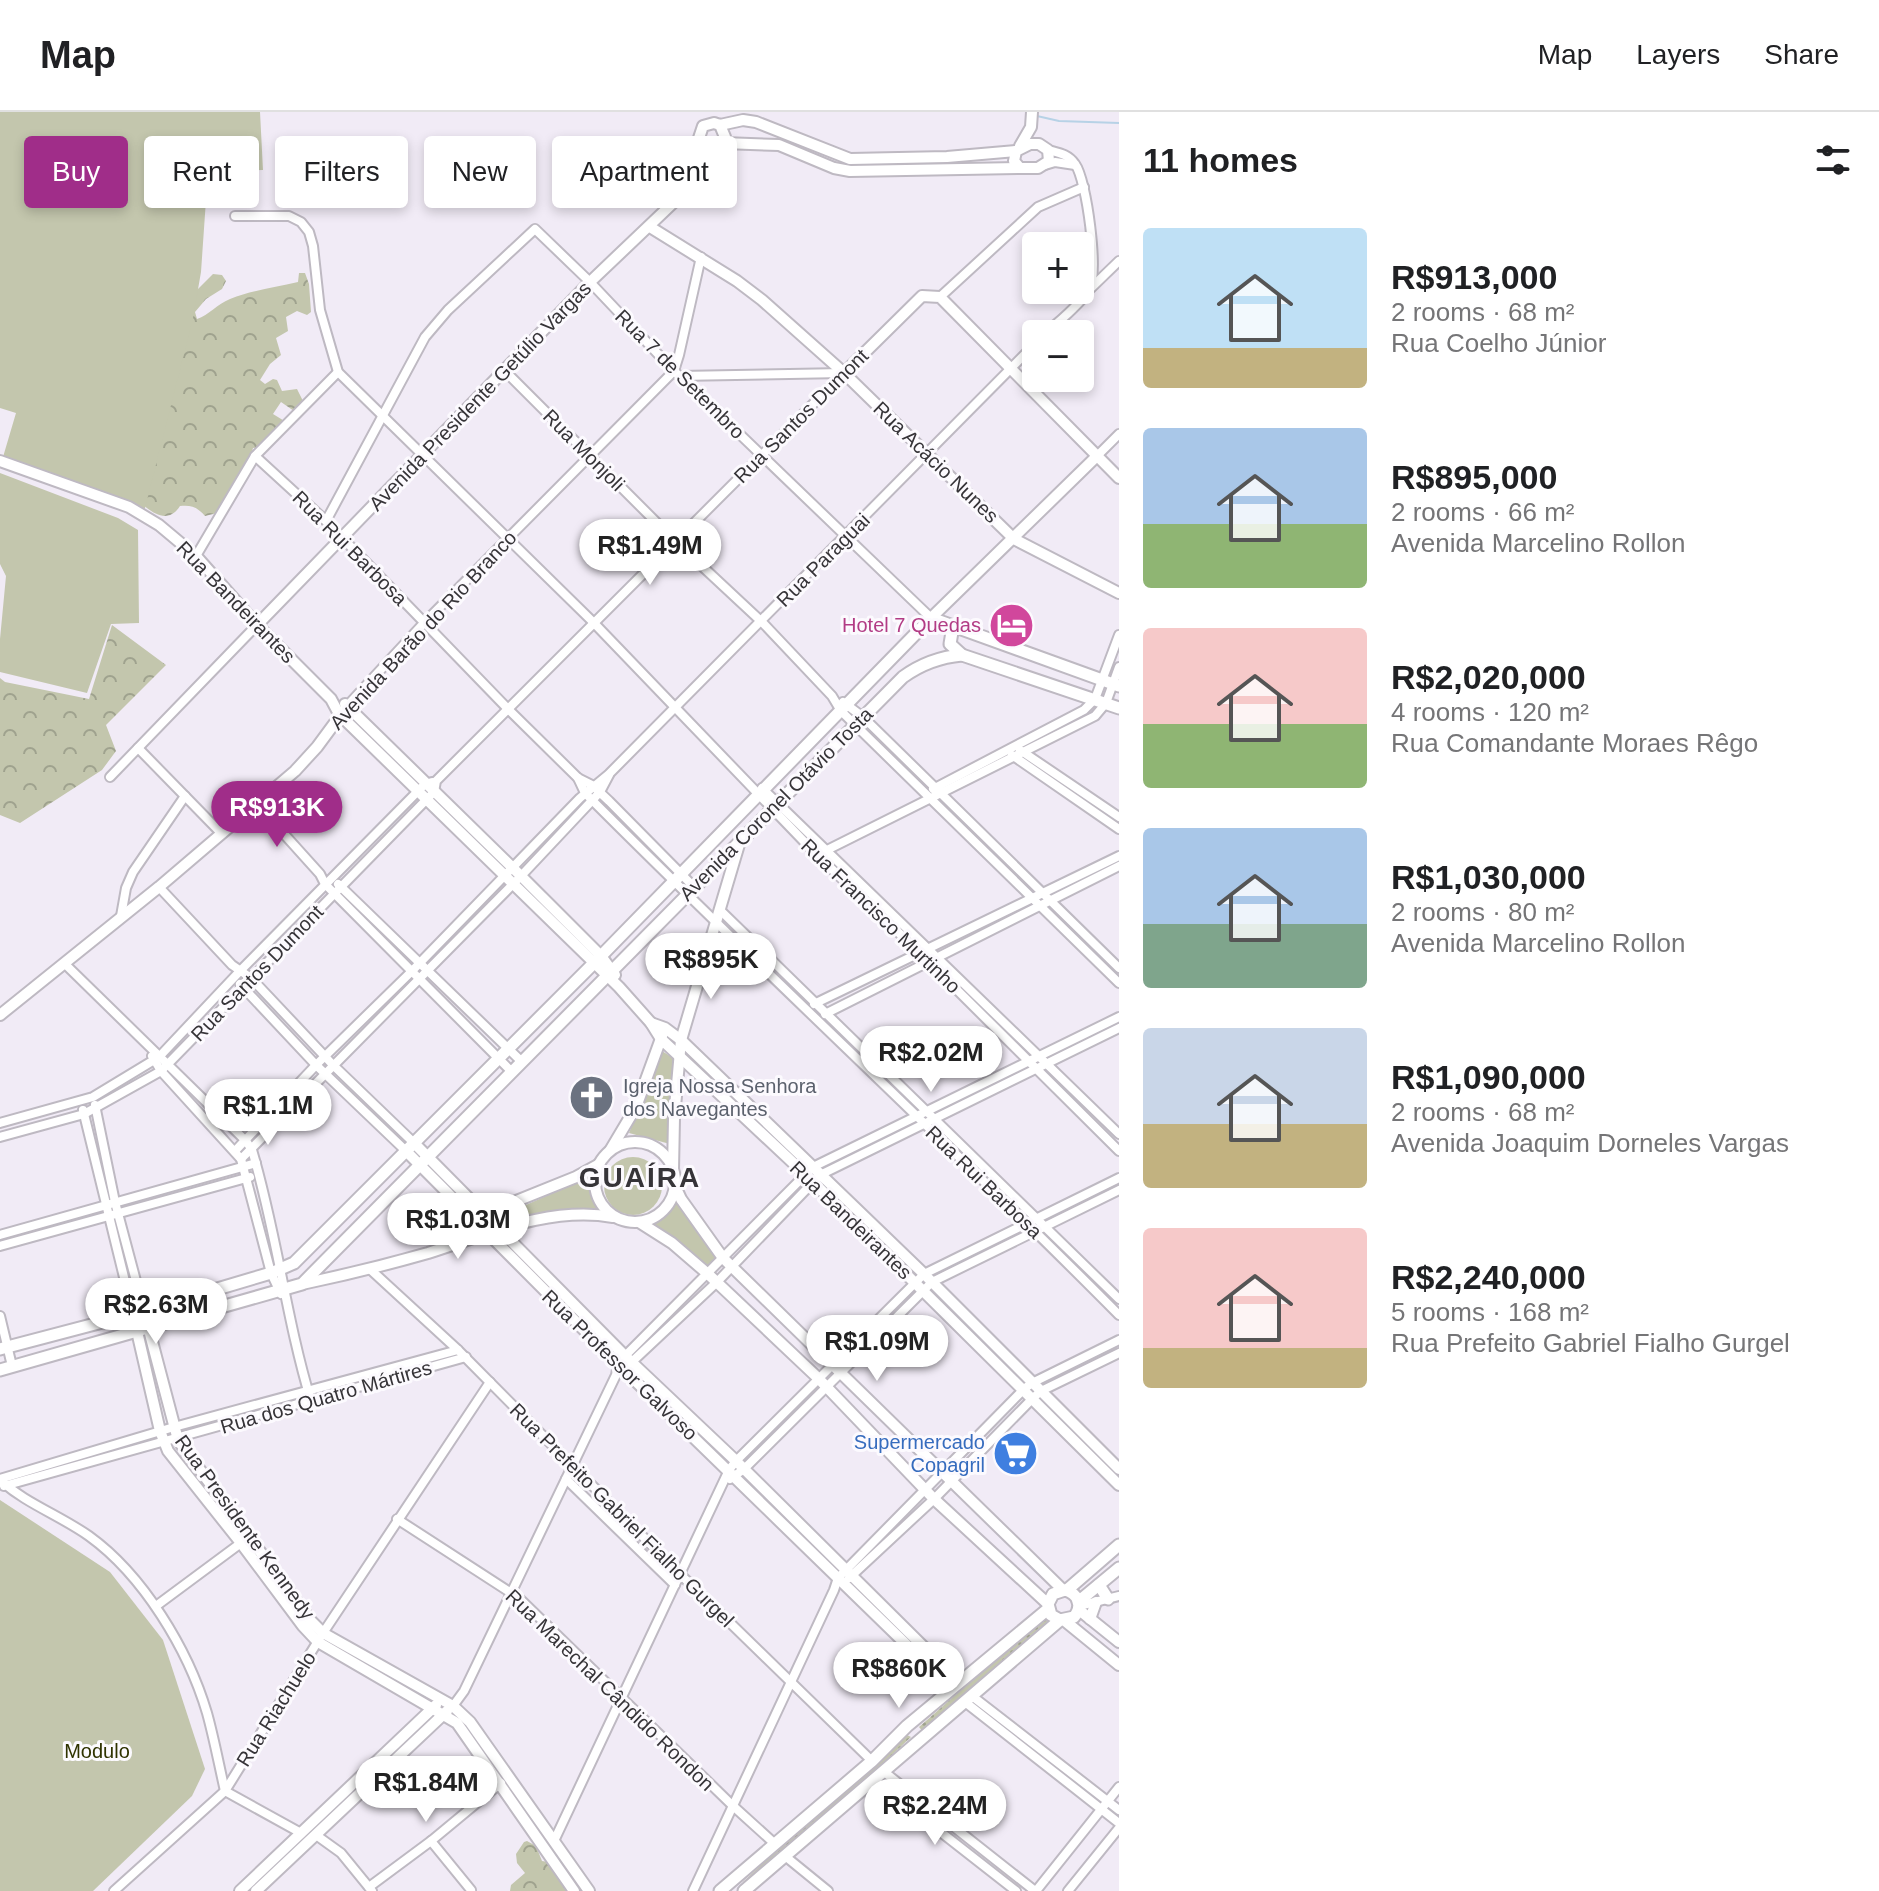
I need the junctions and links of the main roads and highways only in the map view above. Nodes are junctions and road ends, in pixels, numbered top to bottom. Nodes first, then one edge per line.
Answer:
1 (958, 627) junction
2 (962, 655) junction
3 (1111, 683) edge
4 (1119, 708) edge
5 (561, 996) junction
6 (574, 1010) junction
7 (458, 1099) junction
8 (473, 1110) junction
9 (329, 1228) junction
10 (345, 1241) junction
11 (4, 1348) edge
12 (3, 1368) edge
13 (1119, 1545) edge
14 (1119, 1568) edge
15 (1099, 1585) junction
16 (1065, 1590) junction
17 (1108, 1599) edge
18 (1048, 1606) junction
19 (1079, 1606) junction
20 (1062, 1621) junction
21 (907, 1726) junction
22 (903, 1753) junction
23 (734, 1879) junction
24 (720, 1891) edge
25 (744, 1891) edge

1 - 2 main road
1 - 3 main road
1 - 5 main road, Avenida Coronel Otávio Tosta
2 - 4 main road
2 - 6 main road, Avenida Coronel Otávio Tosta
5 - 6 main road
5 - 7 main road, Avenida Coronel Otávio Tosta
6 - 8 main road, Avenida Coronel Otávio Tosta
7 - 8 main road
7 - 9 main road, Avenida Coronel Otávio Tosta
8 - 10 main road, Avenida Coronel Otávio Tosta
9 - 10 main road
9 - 11 main road, Avenida Coronel Otávio Tosta
10 - 12 main road, Avenida Coronel Otávio Tosta
13 - 16 main road
14 - 15 main road
15 - 17 main road
15 - 19 main road
16 - 18 main road
16 - 19 main road
18 - 20 main road
18 - 21 main road
19 - 20 main road
20 - 22 main road
21 - 22 main road
21 - 23 main road
22 - 25 main road
23 - 24 main road
23 - 25 main road

